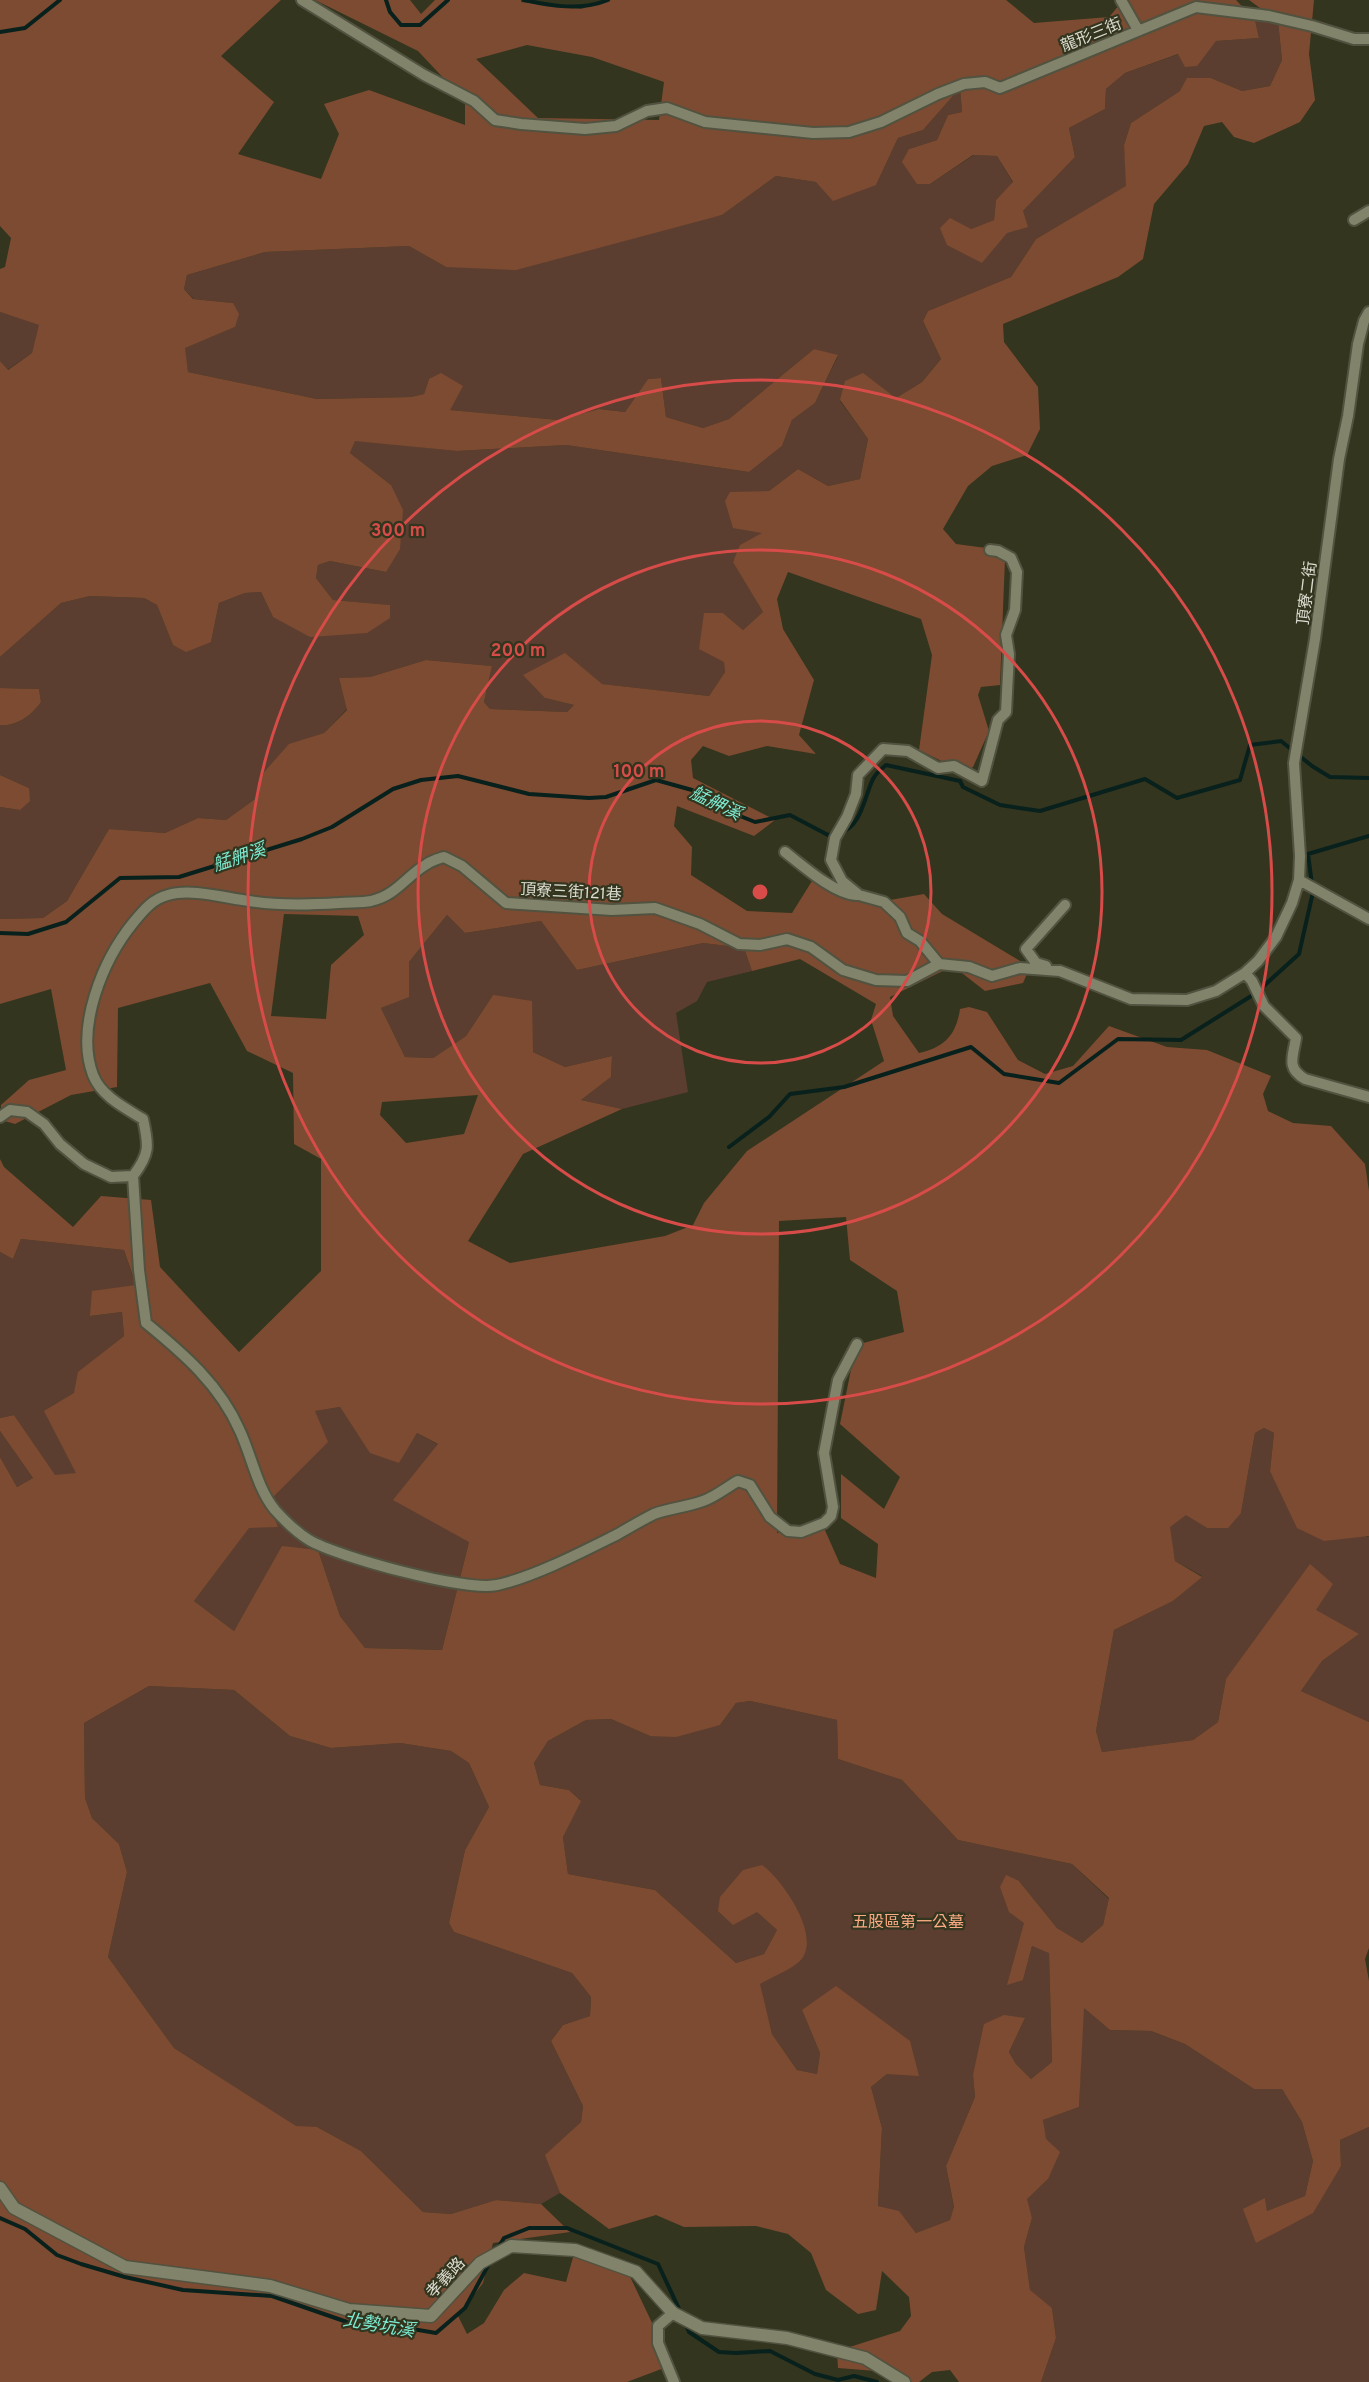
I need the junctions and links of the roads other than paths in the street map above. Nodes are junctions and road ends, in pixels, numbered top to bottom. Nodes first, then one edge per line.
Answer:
1 (302, 0) edge
2 (1121, 0) edge
3 (1138, 30) junction
4 (1369, 39) edge
5 (1369, 210) edge
6 (1354, 220) dead end
7 (1369, 312) edge
8 (990, 550) dead end
9 (785, 852) dead end
10 (1299, 880) junction
11 (859, 896) junction
12 (1065, 905) dead end
13 (1369, 919) edge
14 (939, 964) junction
15 (1059, 971) junction
16 (1248, 977) junction
17 (1369, 1097) edge
18 (0, 1117) edge
19 (134, 1176) junction
20 (857, 1344) dead end
21 (0, 2188) edge
22 (674, 2313) junction
23 (674, 2382) edge
24 (904, 2382) edge

1 - 3 street, 龍形三街
2 - 3 street
3 - 4 street, 龍形三街
5 - 6 street
7 - 10 street, 頂寮二街
8 - 11 street
9 - 11 street
10 - 13 street
10 - 16 street, 頂寮二街
11 - 14 street
12 - 15 street
14 - 15 street
14 - 19 street, 頂寮三街121巷
15 - 16 street
16 - 17 street
18 - 19 street
19 - 20 street
21 - 22 street, 孝義路
22 - 23 street
22 - 24 street, 孝義路

